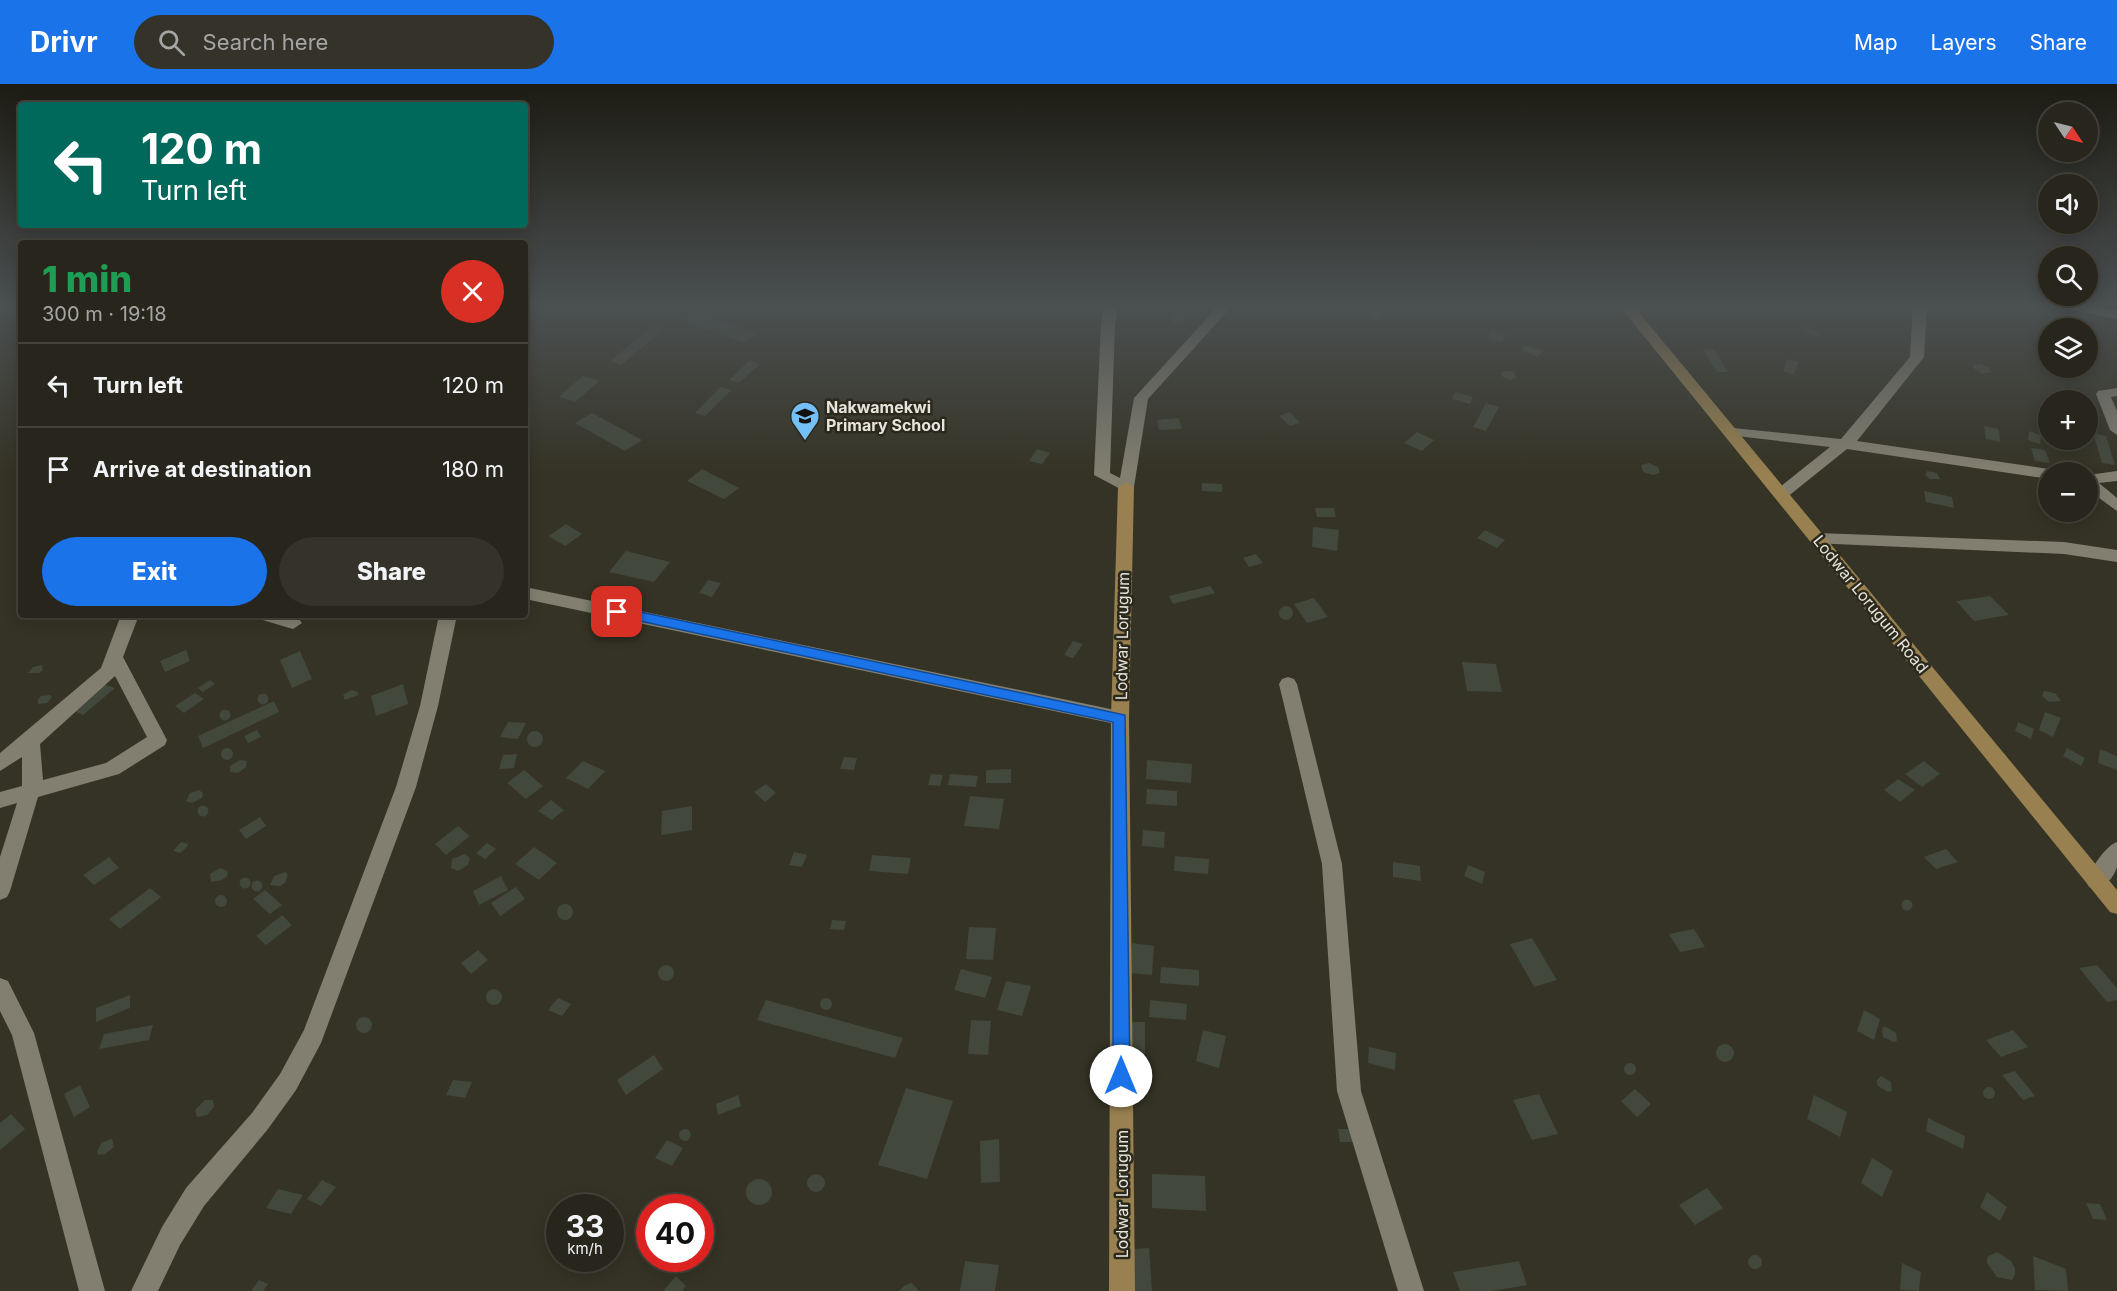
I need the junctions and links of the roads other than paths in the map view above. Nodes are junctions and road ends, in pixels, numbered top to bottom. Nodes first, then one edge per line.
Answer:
1 (1107, 360) edge
2 (1175, 360) edge
3 (1675, 360) edge
4 (1914, 360) edge
5 (2117, 392) edge
6 (1728, 430) junction
7 (2117, 430) edge
8 (1844, 444) junction
9 (2038, 472) edge
10 (2117, 476) edge
11 (2098, 479) edge
12 (1126, 487) junction
13 (2098, 490) edge
14 (1781, 494) junction
15 (2117, 506) edge
16 (1818, 539) junction
17 (2117, 556) edge
18 (528, 594) edge
19 (129, 618) edge
20 (276, 618) edge
21 (447, 618) edge
22 (293, 623) dead end
23 (114, 657) junction
24 (1288, 684) dead end
25 (1120, 718) junction
26 (30, 741) junction
27 (0, 763) edge
28 (30, 792) junction
29 (0, 800) edge
30 (2117, 851) edge
31 (2096, 881) junction
32 (0, 891) edge
33 (2117, 905) edge
34 (0, 988) edge
35 (92, 1291) edge
36 (144, 1291) edge
37 (1122, 1291) edge
38 (1411, 1291) edge

1 - 12 street
2 - 12 street, Lodwar Lorugum
3 - 6 main road, Lodwar Lorugum Road
4 - 8 street
5 - 7 street
6 - 8 street
6 - 14 main road, Lodwar Lorugum Road
8 - 9 street
8 - 14 street
10 - 11 street
12 - 25 main road, Lodwar Lorugum
13 - 15 street
14 - 16 main road, Lodwar Lorugum Road
16 - 17 street
16 - 31 main road, Lodwar Lorugum Road
18 - 25 street
19 - 23 street
20 - 22 street
21 - 36 street
23 - 26 street
23 - 28 street
24 - 38 street
25 - 37 main road, Lodwar Lorugum
26 - 27 street
26 - 28 street
28 - 29 street
28 - 32 street
30 - 31 street
31 - 33 main road, Lodwar Lorugum Road
34 - 35 street

